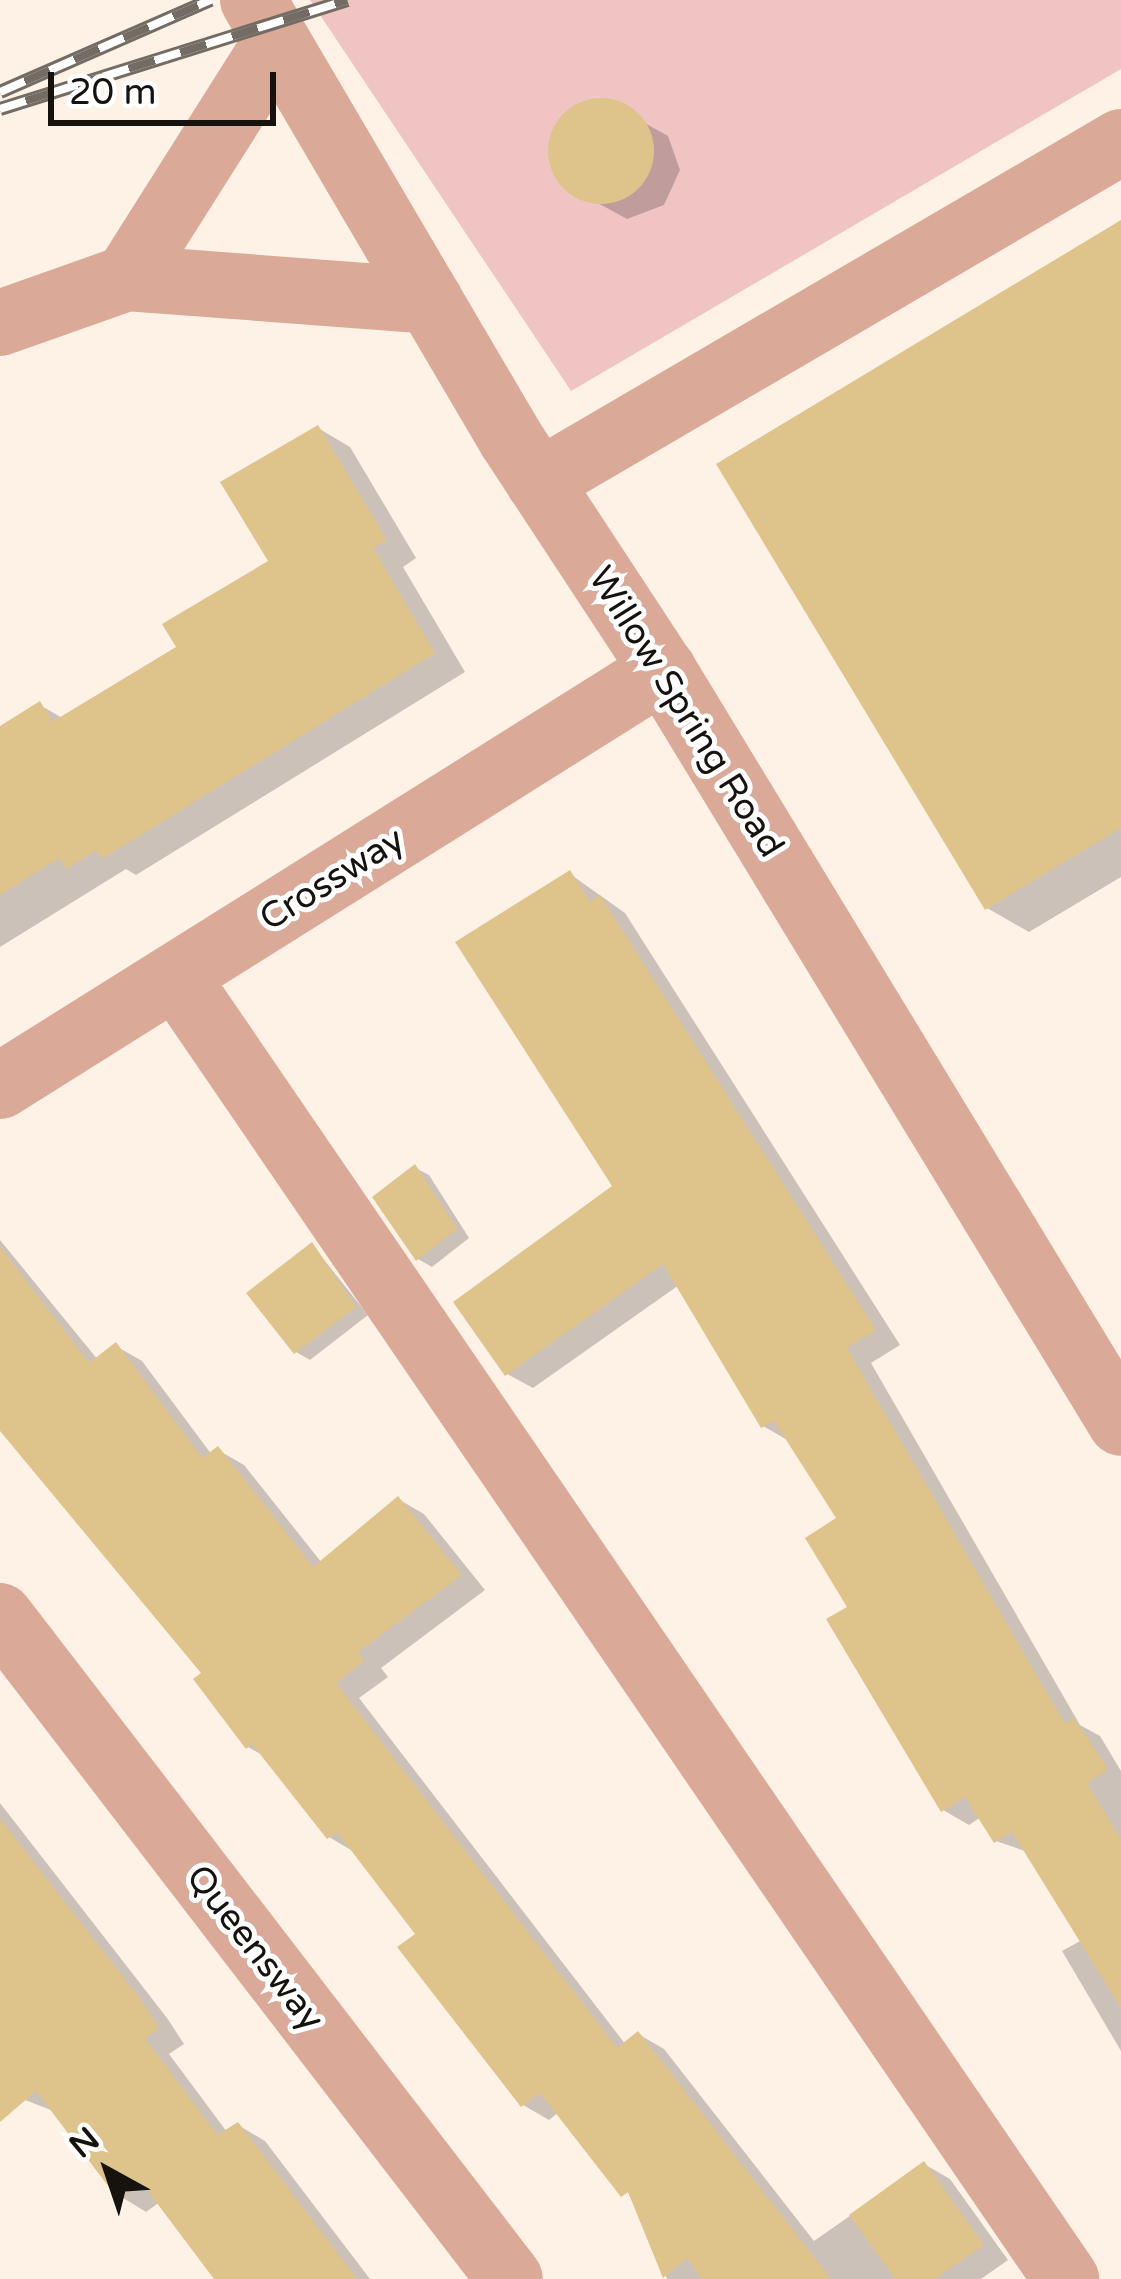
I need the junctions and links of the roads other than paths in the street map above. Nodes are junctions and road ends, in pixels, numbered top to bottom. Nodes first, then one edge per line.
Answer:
1 (265, 21) edge
2 (1121, 142) edge
3 (127, 278) junction
4 (430, 301) junction
5 (0, 323) edge
6 (539, 482) junction
7 (663, 670) junction
8 (177, 978) junction
9 (0, 1086) edge
10 (1121, 1423) edge
11 (0, 1616) edge
12 (510, 2279) edge
13 (1066, 2279) edge

1 - 3 street
1 - 4 street, Willow Spring Road
2 - 6 street
3 - 4 street
3 - 5 street
4 - 6 street, Willow Spring Road
6 - 7 street, Willow Spring Road
7 - 8 street, Crossway
7 - 10 street, Willow Spring Road
8 - 9 street, Crossway
8 - 13 street
11 - 12 street, Queensway

